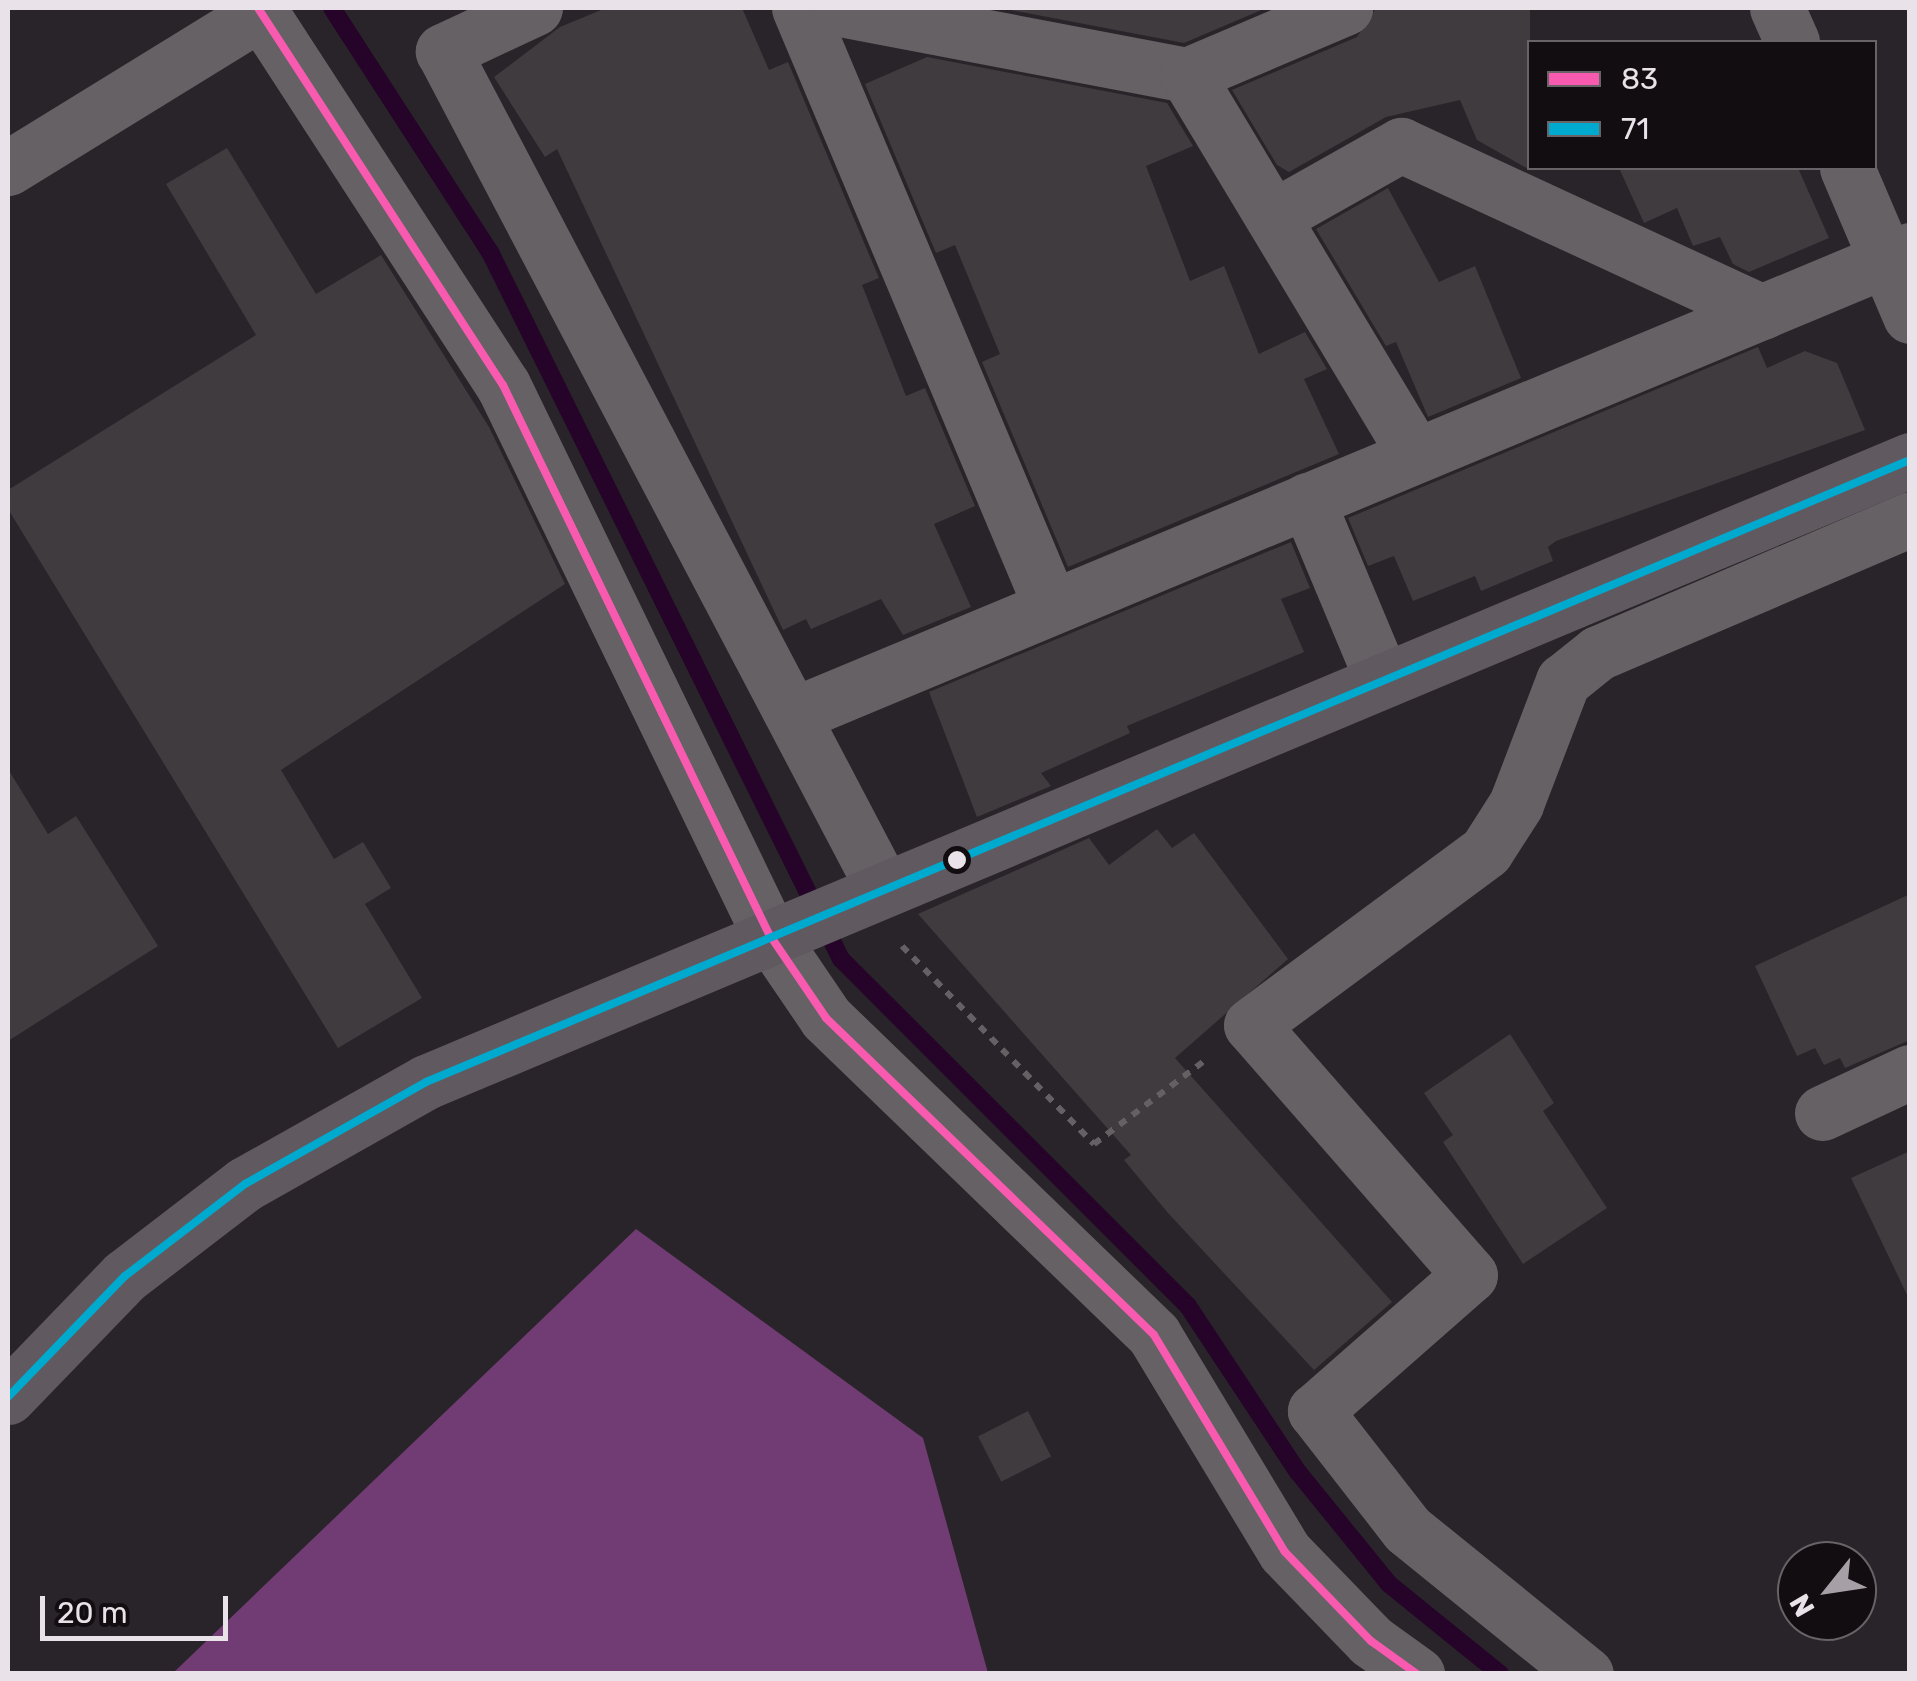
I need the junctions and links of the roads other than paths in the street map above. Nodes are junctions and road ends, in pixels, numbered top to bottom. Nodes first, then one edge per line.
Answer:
1 (534, 8) edge
2 (799, 8) edge
3 (835, 8) edge
4 (1344, 8) edge
5 (1777, 8) edge
6 (260, 10) edge
7 (1791, 40) edge
8 (1187, 75) junction
9 (8, 168) edge
10 (1848, 170) edge
11 (1272, 217) junction
12 (1898, 254) edge
13 (1762, 312) junction
14 (1910, 316) edge
15 (1415, 456) junction
16 (1910, 460) edge
17 (1307, 500) junction
18 (1910, 519) edge
19 (1051, 607) junction
20 (1380, 678) junction
21 (793, 715) junction
22 (872, 891) junction
23 (780, 929) junction
24 (1910, 1072) edge
25 (1822, 1113) dead end
26 (8, 1397) edge
27 (1417, 1674) edge
28 (1586, 1674) edge

1 - 21 street
2 - 19 street
3 - 8 street
4 - 8 street
5 - 7 street
6 - 9 street
6 - 23 street
8 - 11 street
10 - 12 street
11 - 13 street
11 - 15 street
12 - 13 street
12 - 14 street
13 - 15 street
15 - 17 street
16 - 20 main road
17 - 19 street
17 - 20 street
18 - 28 street
19 - 21 street
20 - 22 main road
21 - 22 street
22 - 23 main road
23 - 26 main road
23 - 27 street
24 - 25 street

